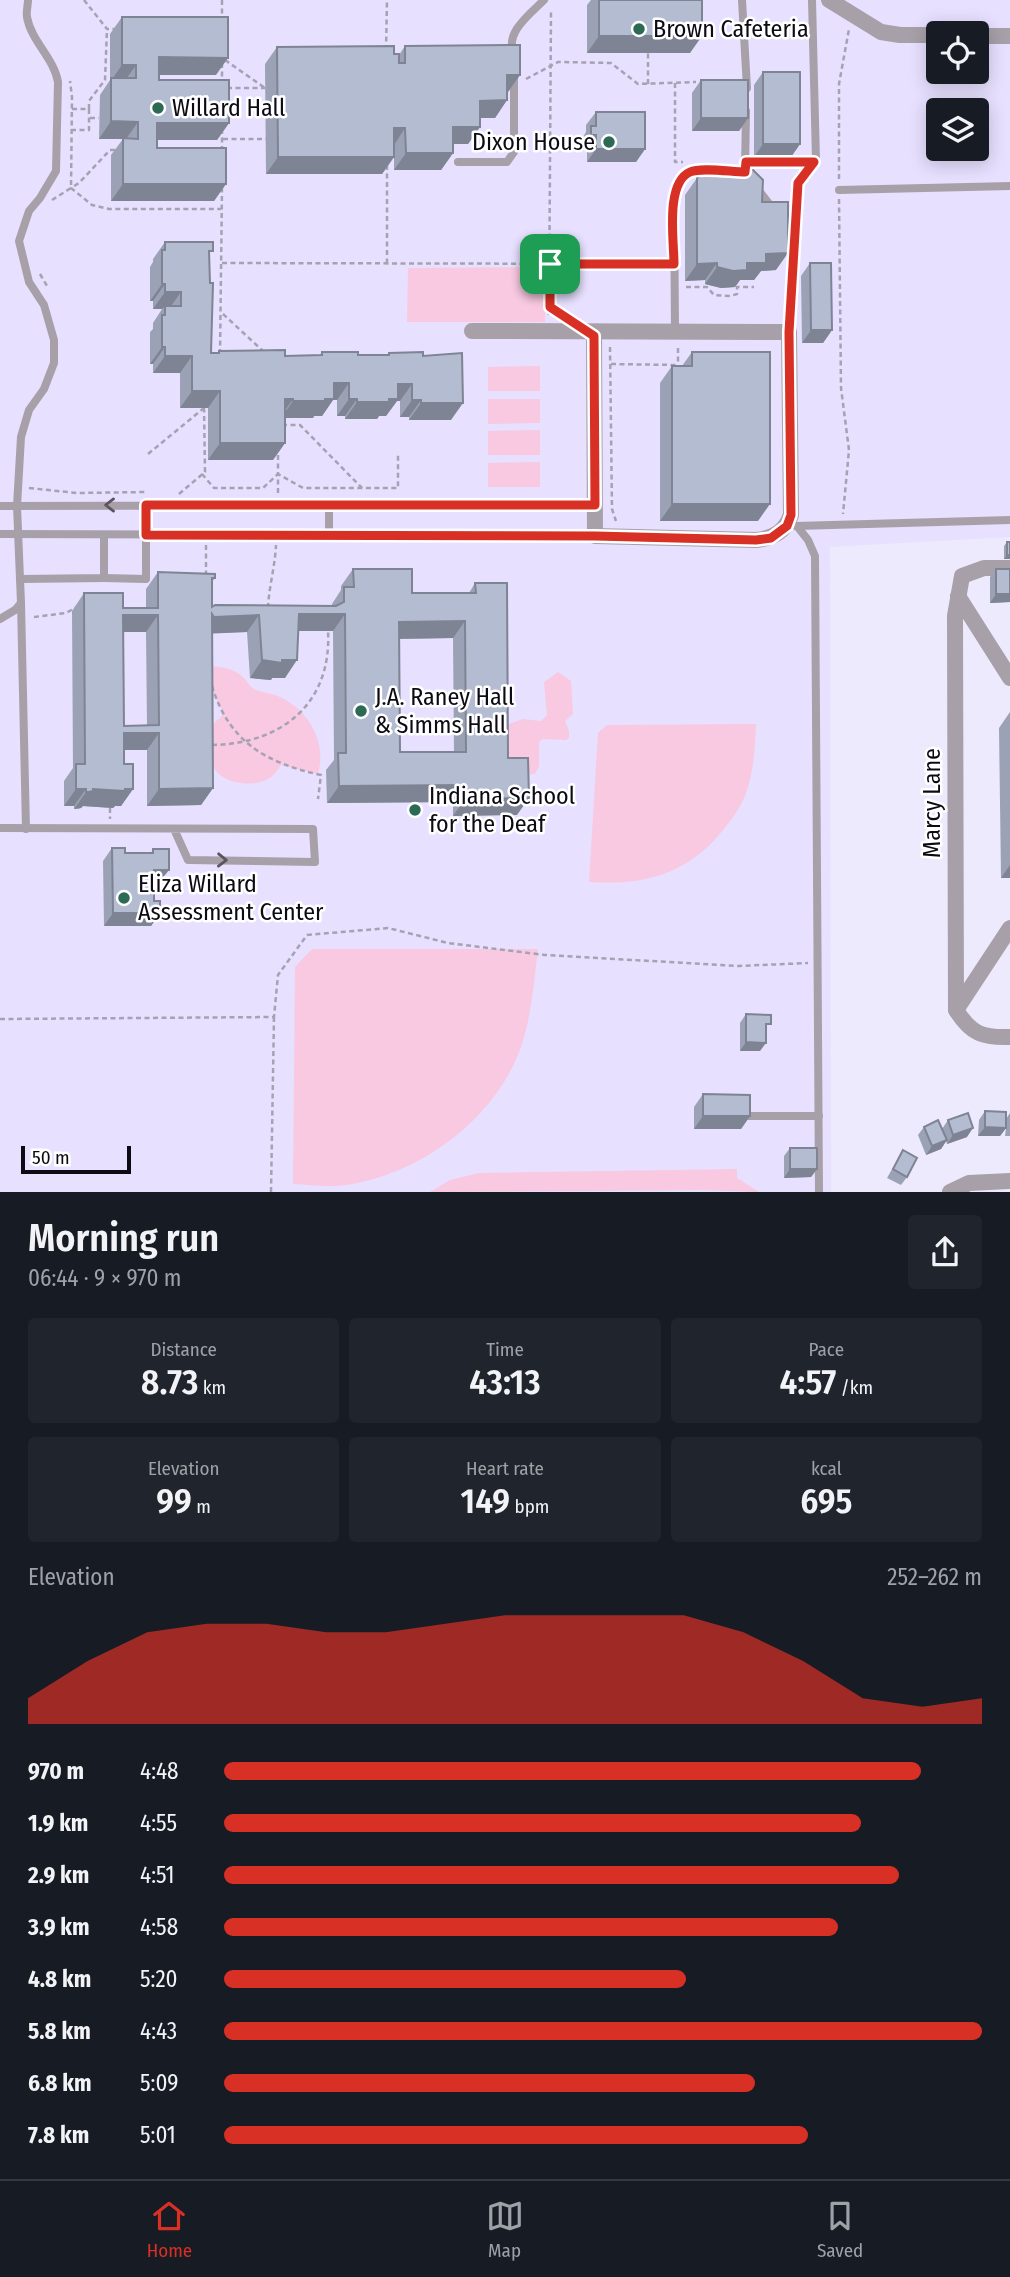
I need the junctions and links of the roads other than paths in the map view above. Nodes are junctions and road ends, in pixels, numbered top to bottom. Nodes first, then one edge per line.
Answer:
1 (28, 0) edge
2 (544, 0) edge
3 (742, 0) edge
4 (812, 0) edge
5 (829, 0) edge
6 (926, 35) edge
7 (989, 36) edge
8 (1010, 36) edge
9 (498, 48) edge
10 (511, 48) junction
11 (458, 162) dead end
12 (745, 172) junction
13 (1010, 186) edge
14 (839, 190) road end
15 (796, 224) junction
16 (472, 331) dead end
17 (676, 332) junction
18 (789, 332) junction
19 (592, 334) junction
20 (146, 505) junction
21 (330, 505) junction
22 (595, 505) junction
23 (0, 506) edge
24 (18, 506) junction
25 (1010, 520) edge
26 (792, 526) junction
27 (0, 534) edge
28 (20, 534) junction
29 (104, 535) junction
30 (146, 535) junction
31 (329, 535) junction
32 (595, 536) junction
33 (1010, 568) edge
34 (104, 578) junction
35 (20, 579) junction
36 (958, 596) junction
37 (21, 603) junction
38 (0, 619) edge
39 (1010, 678) edge
40 (0, 828) edge
41 (26, 829) junction
42 (174, 829) junction
43 (1010, 928) edge
44 (956, 1010) junction
45 (1010, 1037) edge
46 (741, 1116) edge
47 (819, 1116) junction
48 (1010, 1181) edge
49 (819, 1192) edge
50 (950, 1192) edge

1 - 24 lane
2 - 10 lane
3 - 12 lane
4 - 15 lane
5 - 6 street
7 - 8 street
9 - 10 lane
10 - 11 lane
12 - 15 lane
12 - 17 lane
13 - 14 lane
15 - 18 lane
16 - 19 street
17 - 18 street
17 - 19 street
18 - 26 street
19 - 22 street
20 - 21 lane
20 -> 24 lane
20 - 30 lane
21 - 22 lane
21 - 31 lane
22 - 32 street
23 - 24 lane
24 - 28 lane
25 - 26 lane
26 - 32 street
26 - 47 lane
27 - 28 lane
28 - 29 lane
28 - 35 lane
29 - 30 lane
29 - 34 lane
30 - 31 lane
30 - 34 lane
31 - 32 lane
33 - 36 street
34 - 35 lane
35 - 37 lane
36 - 39 street
36 - 44 street, Marcy Lane
37 - 38 lane
37 - 41 lane
40 - 41 lane
41 - 42 lane
42 -> 42 lane
43 - 44 street
44 - 45 street
46 - 47 lane
47 - 49 lane
48 - 50 street

